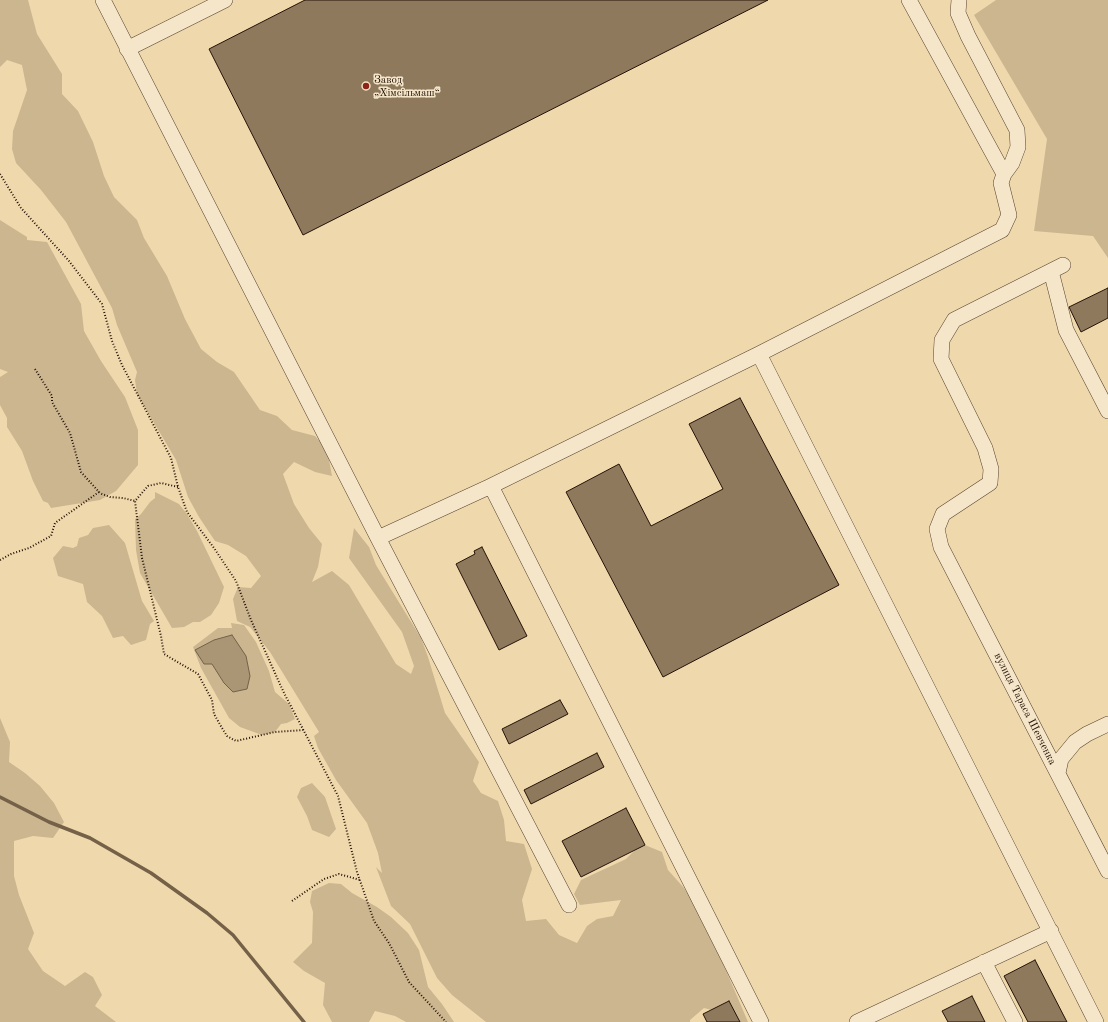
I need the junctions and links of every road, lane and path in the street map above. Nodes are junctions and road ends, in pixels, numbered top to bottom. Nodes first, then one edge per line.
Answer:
1 (103, 0) edge
2 (225, 0) edge
3 (910, 0) edge
4 (959, 0) edge
5 (128, 48) junction
6 (0, 174) edge
7 (1004, 174) junction
8 (759, 354) junction
9 (35, 369) dead end
10 (1108, 411) edge
11 (491, 486) junction
12 (178, 487) junction
13 (99, 492) junction
14 (135, 501) junction
15 (378, 538) junction
16 (0, 560) edge
17 (1108, 724) edge
18 (304, 730) junction
19 (1058, 773) junction
20 (1107, 867) edge
21 (360, 880) junction
22 (292, 901) dead end
23 (569, 905) dead end
24 (1051, 931) junction
25 (984, 962) junction
26 (446, 1022) edge
27 (761, 1022) edge
28 (857, 1022) edge
29 (1014, 1022) edge
30 (1096, 1022) edge

1 - 5 lane
2 - 5 lane
3 - 7 lane
4 - 7 lane
5 - 15 lane
6 - 12 path
7 - 8 lane
8 - 11 lane
8 - 24 lane
9 - 13 path
10 - 19 lane, вулиця Тараса Шевченка
11 - 15 lane
11 - 27 lane
12 - 14 path
12 - 18 path
13 - 14 path
13 - 16 path
14 - 18 path
15 - 23 lane
17 - 19 lane
18 - 21 path
19 - 20 lane, вулиця Тараса Шевченка
21 - 22 path
21 - 26 path
24 - 25 lane
24 - 30 lane
25 - 28 lane
25 - 29 lane

